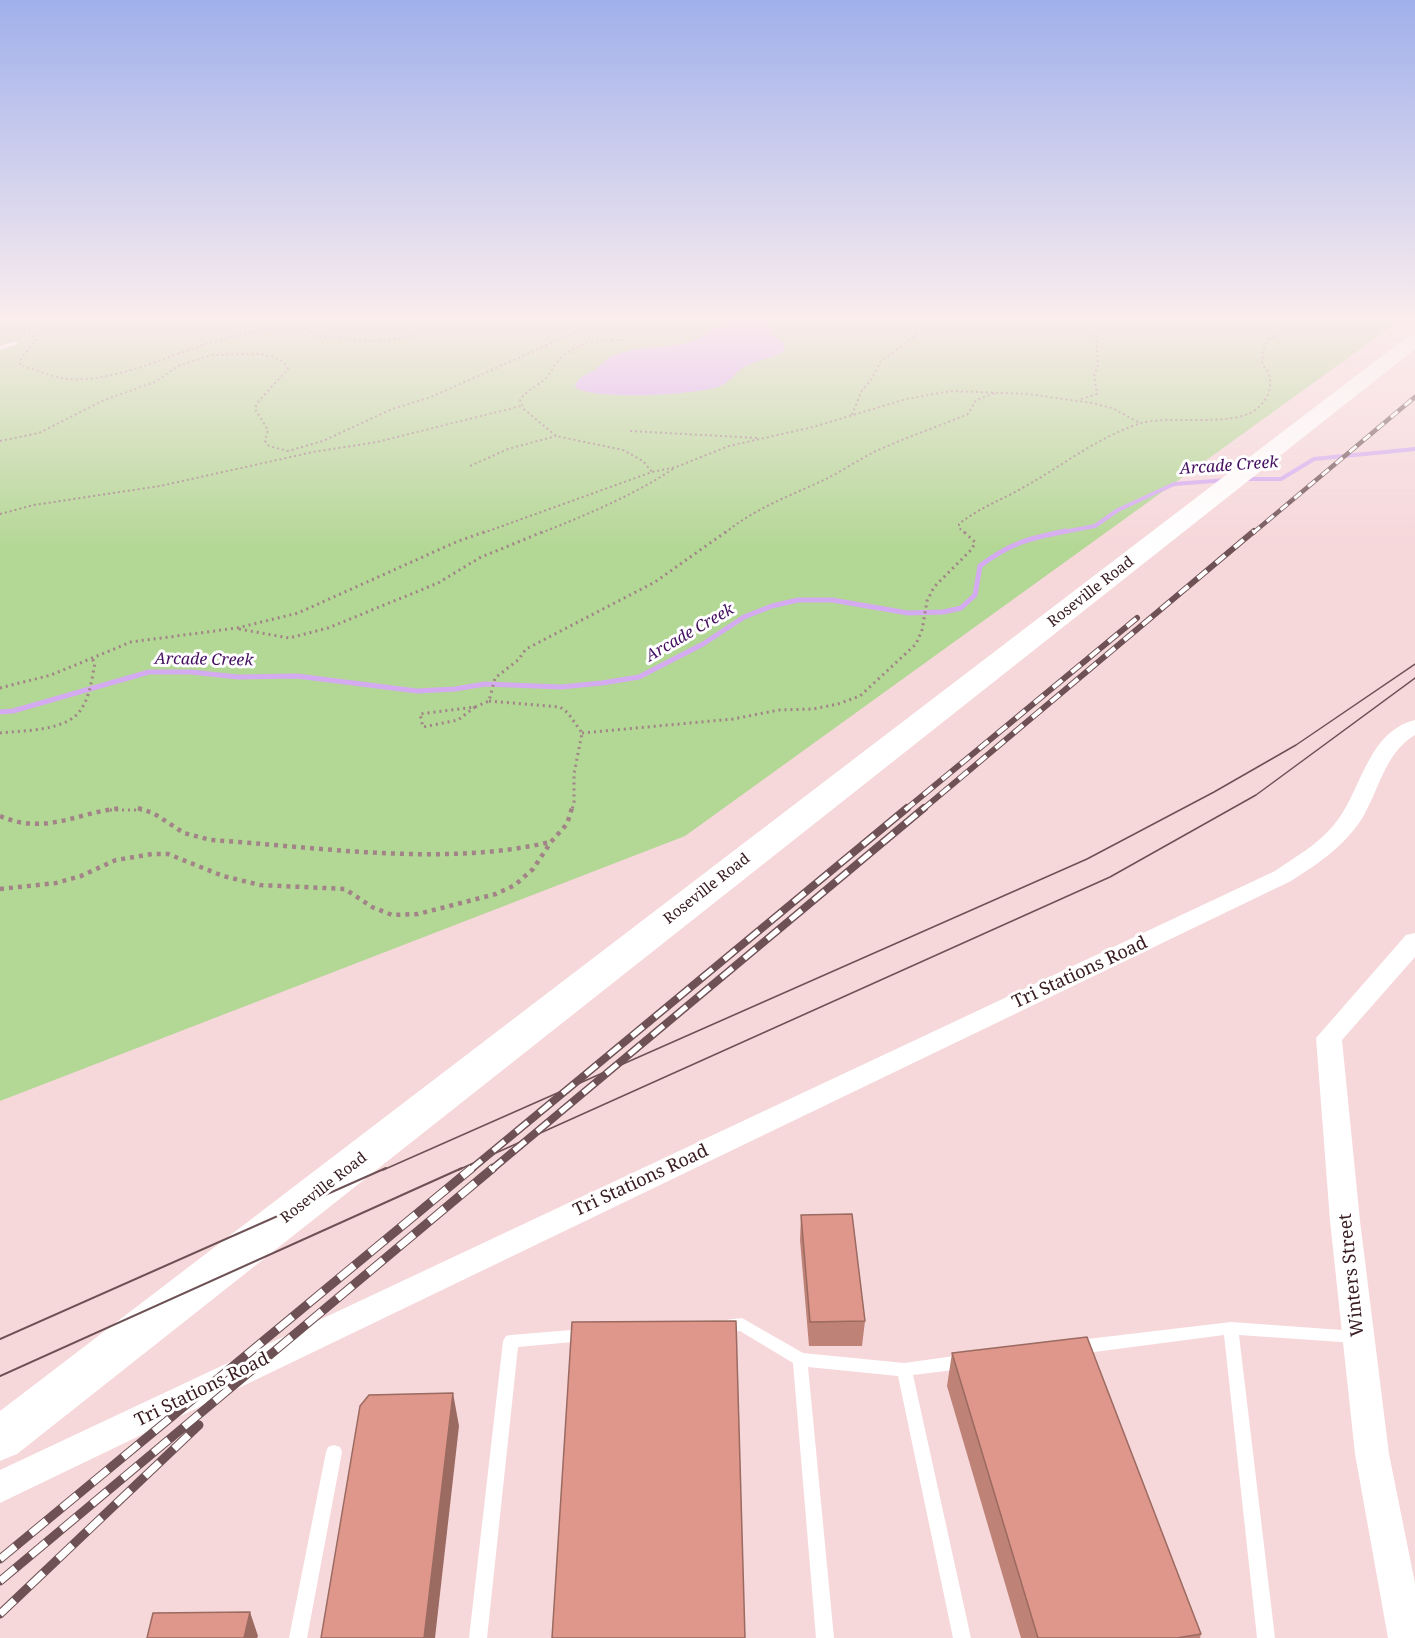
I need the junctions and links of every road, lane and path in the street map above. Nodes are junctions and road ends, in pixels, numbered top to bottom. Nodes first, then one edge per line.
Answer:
1 (117, 395) edge
2 (263, 395) edge
3 (434, 395) edge
4 (522, 395) edge
5 (860, 395) edge
6 (922, 395) edge
7 (989, 395) edge
8 (1037, 395) edge
9 (1092, 395) edge
10 (1268, 395) edge
11 (1344, 395) edge
12 (1078, 399) junction
13 (521, 406) junction
14 (852, 416) junction
15 (1140, 423) junction
16 (630, 431) dead end
17 (556, 436) junction
18 (762, 438) junction
19 (0, 441) edge
20 (470, 466) dead end
21 (676, 467) junction
22 (652, 472) junction
23 (0, 514) edge
24 (237, 628) junction
25 (91, 657) junction
26 (0, 688) edge
27 (489, 701) junction
28 (475, 707) junction
29 (1415, 726) edge
30 (0, 733) edge
31 (582, 733) junction
32 (0, 816) edge
33 (551, 842) junction
34 (0, 889) edge
35 (1415, 941) edge
36 (707, 1327) edge
37 (1231, 1328) junction
38 (603, 1334) edge
39 (1359, 1338) junction
40 (1068, 1349) edge
41 (800, 1359) junction
42 (974, 1361) edge
43 (904, 1370) junction
44 (0, 1439) edge
45 (334, 1452) dead end
46 (0, 1487) edge
47 (298, 1638) edge
48 (478, 1638) edge
49 (825, 1638) edge
50 (962, 1638) edge
51 (1266, 1638) edge
52 (1407, 1638) edge

1 - 19 path
2 - 3 path
4 - 13 path
5 - 14 path
6 - 14 path
7 - 27 path
8 - 12 path
9 - 12 path
10 - 15 path
11 - 44 main road, Roseville Road
12 - 15 path
13 - 17 path
13 - 23 path
14 - 18 path
15 - 31 path
16 - 18 path
17 - 20 path
17 - 22 path
18 - 21 path
21 - 22 path
21 - 24 path
22 - 24 path
24 - 25 path
25 - 26 path
25 - 30 path
27 - 28 path
27 - 31 path
28 - 28 path
29 - 46 street, Tri Stations Road
31 - 33 path
32 - 33 path
33 - 34 path
35 - 39 street, Winters Street
36 - 41 lane
37 - 39 lane
37 - 40 lane
37 - 51 lane
38 - 48 lane
39 - 52 street, Winters Street
41 - 43 lane
41 - 49 lane
42 - 43 lane
43 - 50 lane
45 - 47 lane

